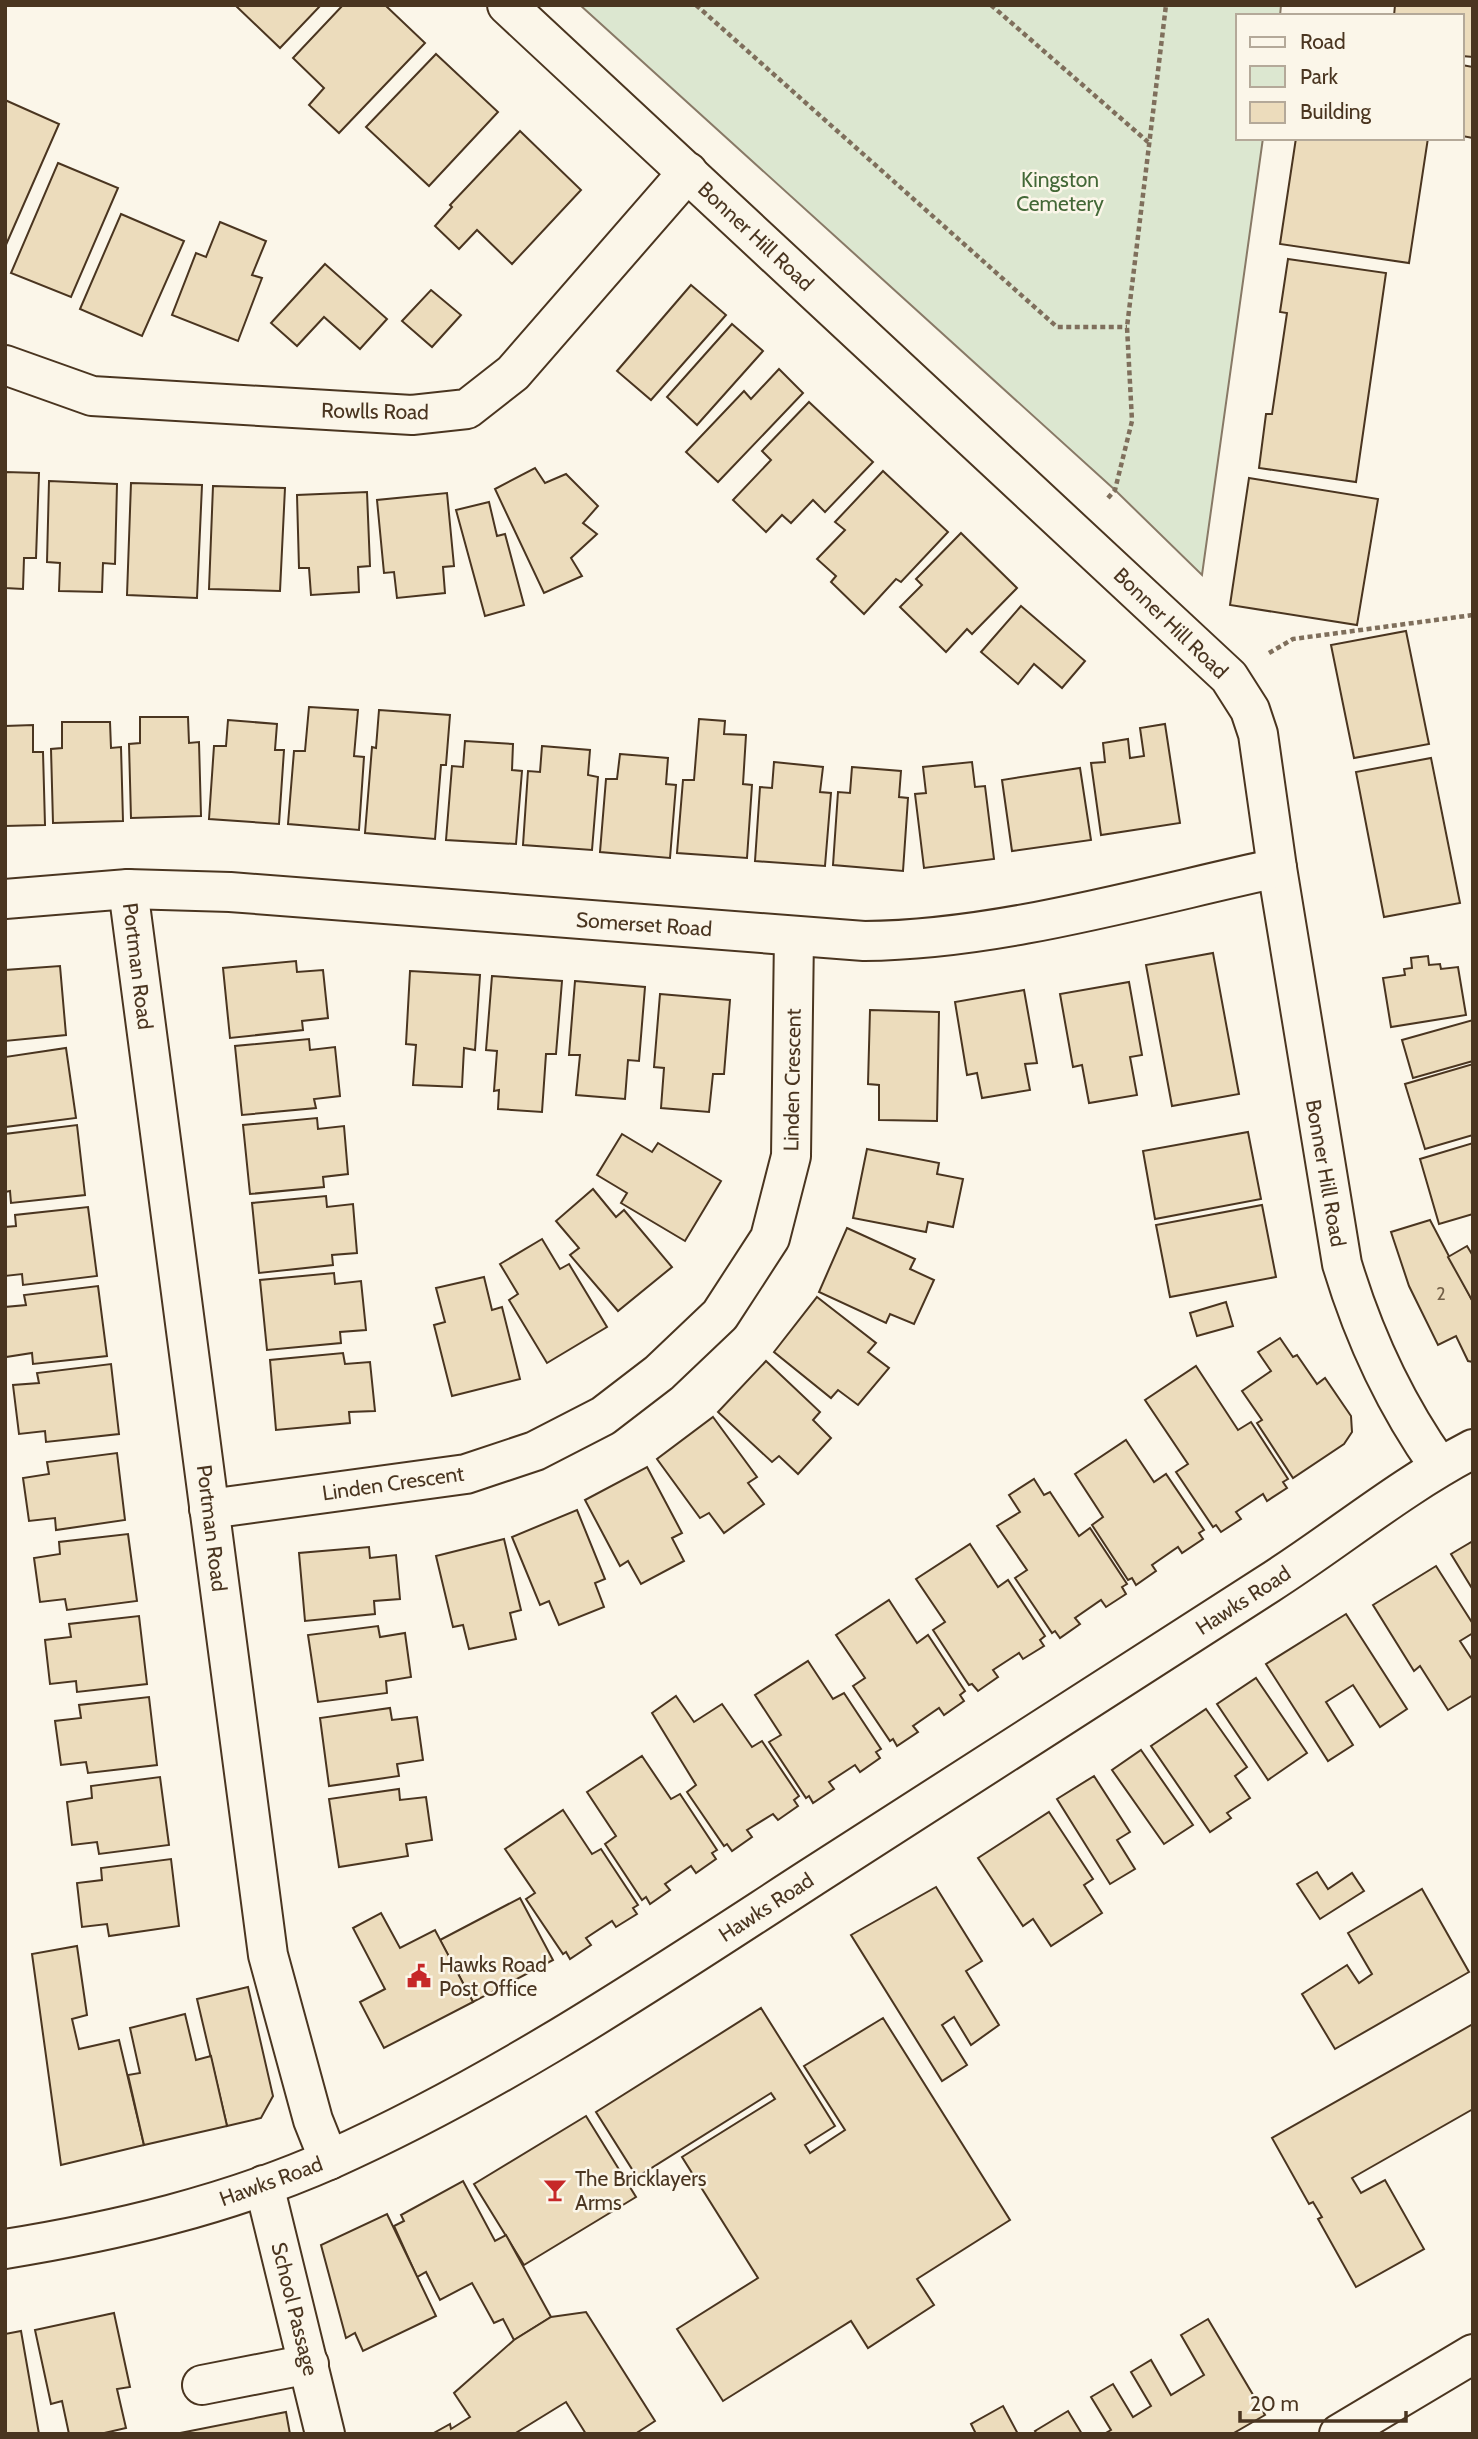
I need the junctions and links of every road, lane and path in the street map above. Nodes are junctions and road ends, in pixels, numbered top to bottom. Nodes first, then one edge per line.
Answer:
1 (507, 5) edge
2 (696, 5) edge
3 (992, 5) edge
4 (1167, 5) edge
5 (1149, 142) junction
6 (688, 172) junction
7 (1127, 327) junction
8 (5, 365) edge
9 (1076, 534) junction
10 (1473, 615) edge
11 (1229, 677) junction
12 (1277, 868) junction
13 (128, 889) junction
14 (5, 899) edge
15 (794, 936) junction
16 (1473, 1449) edge
17 (1439, 1466) junction
18 (209, 1508) junction
19 (329, 2160) junction
20 (264, 2185) junction
21 (5, 2249) edge
22 (1473, 2354) edge
23 (309, 2364) junction
24 (202, 2385) dead end
25 (325, 2434) edge
26 (1339, 2434) edge

1 - 6 street, Bonner Hill Road
2 - 7 path
3 - 5 path
4 - 5 path
5 - 7 path
6 - 8 street, Rowlls Road
6 - 9 street, Bonner Hill Road
7 - 9 path
9 - 11 street, Bonner Hill Road
10 - 11 path
11 - 12 street, Bonner Hill Road
12 - 15 street, Somerset Road
12 - 17 street, Bonner Hill Road
13 - 14 street, Somerset Road
13 - 15 street, Somerset Road
13 - 18 street, Portman Road
15 - 18 street, Linden Crescent
16 - 17 street, Hawks Road
17 - 19 street, Hawks Road
18 - 19 street, Portman Road
19 - 20 street, Hawks Road
20 - 21 street, Hawks Road
20 - 23 street, School Passage
22 - 26 street
23 - 24 street
23 - 25 street, School Passage

